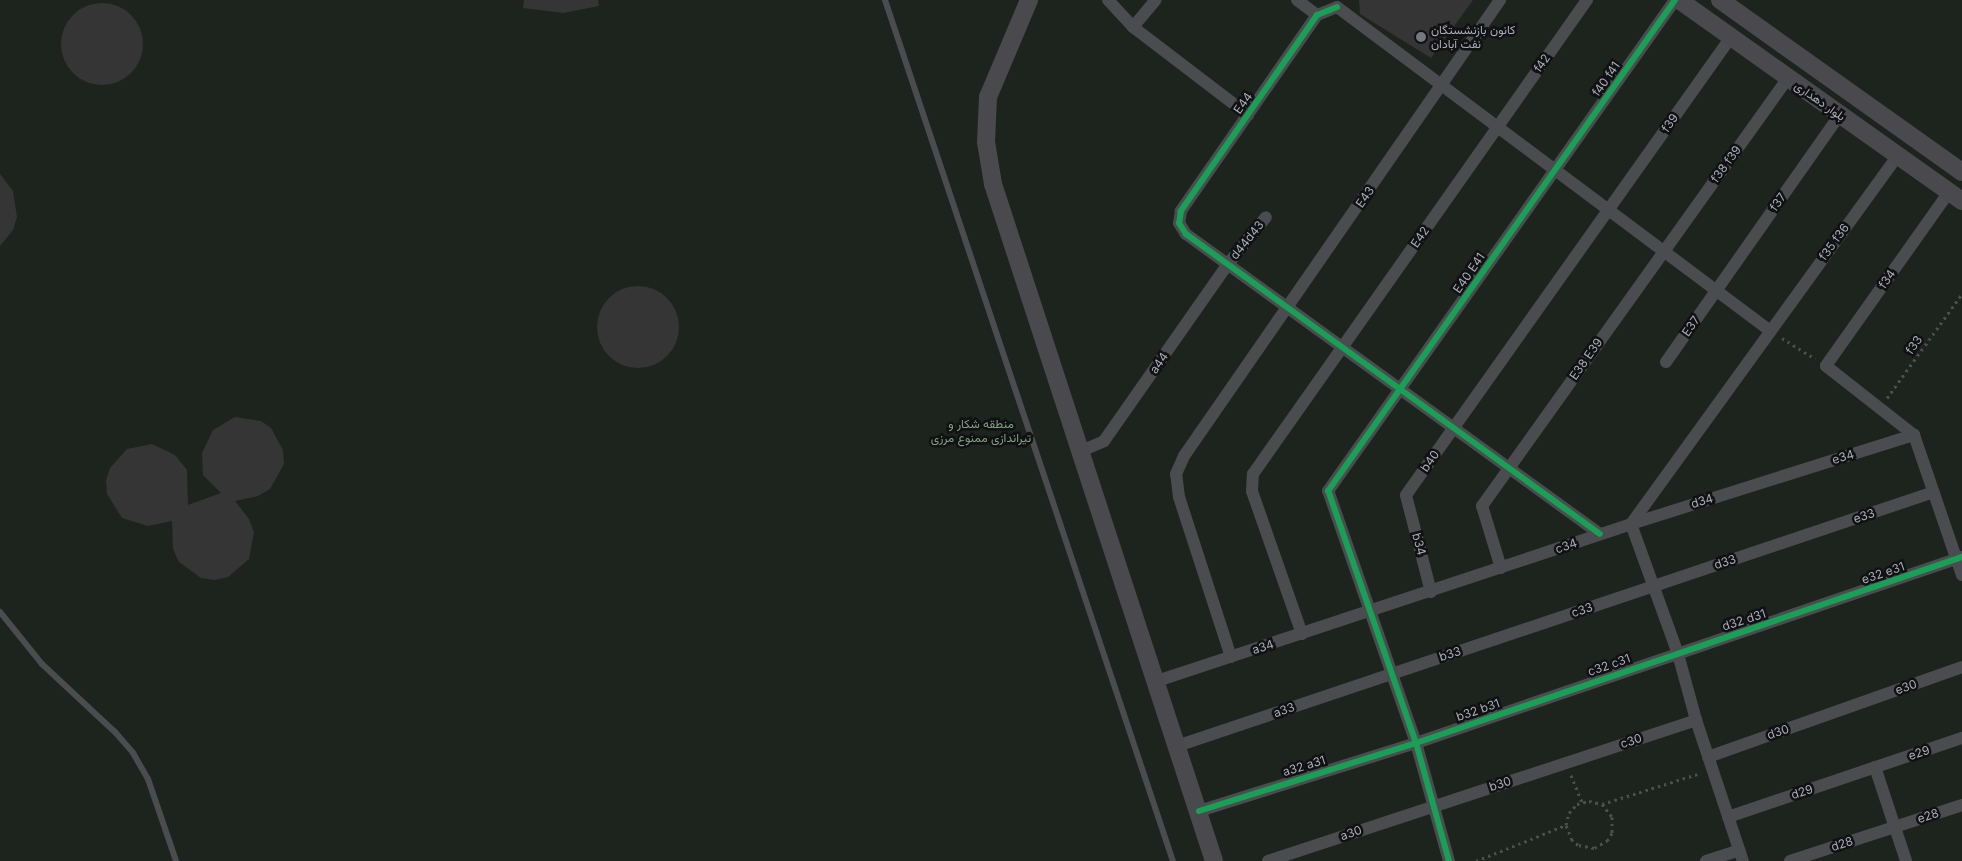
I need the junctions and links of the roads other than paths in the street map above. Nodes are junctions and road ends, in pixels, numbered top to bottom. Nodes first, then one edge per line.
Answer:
1 (885, 0) edge
2 (1029, 0) edge
3 (1108, 0) edge
4 (1156, 0) edge
5 (1297, 0) edge
6 (1500, 0) edge
7 (1586, 0) edge
8 (1675, 0) edge
9 (1679, 0) edge
10 (1720, 0) edge
11 (1340, 4) edge
12 (1318, 15) junction
13 (1133, 27) junction
14 (1731, 37) junction
15 (1788, 78) junction
16 (1442, 85) junction
17 (1840, 114) junction
18 (1248, 115) junction
19 (1498, 127) junction
20 (1898, 155) junction
21 (1556, 170) junction
22 (1962, 172) edge
23 (1956, 196) edge
24 (1609, 210) junction
25 (1266, 217) dead end
26 (1663, 250) junction
27 (1228, 264) junction
28 (1716, 290) junction
29 (1289, 308) junction
30 (1769, 330) junction
31 (1342, 347) junction
32 (1666, 362) dead end
33 (1400, 389) junction
34 (1454, 427) junction
35 (1914, 435) junction
36 (1081, 451) junction
37 (1509, 467) junction
38 (1772, 479) joint
39 (1934, 492) junction
40 (1406, 495) joint
41 (1631, 524) junction
42 (1600, 534) junction
43 (1794, 539) joint
44 (1959, 558) edge
45 (1500, 568) junction
46 (1962, 575) edge
47 (1655, 586) junction
48 (1432, 592) junction
49 (1816, 608) joint
50 (0, 612) edge
51 (1369, 613) junction
52 (1302, 634) junction
53 (1510, 634) joint
54 (1678, 654) junction
55 (1231, 657) junction
56 (1962, 667) edge
57 (1390, 674) junction
58 (1157, 680) junction
59 (1547, 698) joint
60 (1849, 707) joint
61 (1696, 720) junction
62 (1962, 738) edge
63 (1416, 743) junction
64 (1177, 746) junction
65 (1708, 757) junction
66 (1567, 762) joint
67 (1875, 767) junction
68 (1962, 805) edge
69 (1434, 806) junction
70 (1199, 811) junction
71 (1728, 817) junction
72 (1895, 827) junction
73 (1741, 856) edge
74 (176, 861) edge
75 (1173, 861) edge
76 (1214, 861) edge
77 (1268, 861) edge
78 (1449, 861) edge
79 (1706, 861) edge
80 (1790, 861) edge
81 (1906, 861) edge

1 - 75 lane
2 - 36 main road
3 - 13 street
4 - 13 street
5 - 12 street
6 - 16 street, E43
7 - 19 street, f42
8 - 21 street, f40 f41
9 - 14 main road, بلوار دهداری
10 - 22 main road, بلوار دهداری
11 - 12 street
11 - 16 street
12 - 18 street, E44
13 - 18 street
14 - 15 main road, بلوار دهداری
14 - 24 street, f39
15 - 17 main road, بلوار دهداری
15 - 26 street, f38 f39
16 - 19 street
16 - 29 street, E43
17 - 20 main road, بلوار دهداری
17 - 28 street, f37
18 - 27 street, E44
19 - 21 street
19 - 31 street, E42
20 - 23 main road, بلوار دهداری
20 - 30 street, f35 f36
21 - 24 street
21 - 33 street, E40 E41
23 - 35 street, f34
24 - 26 street
24 - 34 street, f39
25 - 27 street, d44d43
26 - 28 street
26 - 37 street, E38 E39
27 - 29 street
27 - 36 street, a44
28 - 30 street
28 - 32 street, E37
29 - 31 street
29 - 55 street, E43
30 - 41 street, f35 f36
31 - 33 street
31 - 52 street, E42
33 - 34 street
33 - 51 street, E40 E41
34 - 37 street
34 - 40 street, b40
35 - 38 street, e34
35 - 39 street
36 - 58 main road
37 - 42 street
37 - 45 street, E38 E39
38 - 41 street, d34
39 - 43 street, e33
39 - 44 street
40 - 48 street, b34
41 - 42 street, c34
41 - 47 street
42 - 45 street, c34
43 - 47 street, d33
44 - 46 street
44 - 49 street, e32 e31
45 - 48 street
47 - 53 street, c33
47 - 54 street
48 - 51 street
49 - 54 street, d32 d31
50 - 74 lane
51 - 52 street, a34
51 - 57 street
52 - 55 street, a34
53 - 57 street, b33
54 - 59 street, c32 c31
54 - 61 street
55 - 58 street, a34
56 - 60 street, e30
57 - 63 street
57 - 64 street, a33
58 - 64 main road
59 - 63 street, b32 b31
60 - 65 street, d30
61 - 65 street
61 - 66 street, c30
62 - 67 street, e29
63 - 69 street
63 - 70 street, a32 a31
64 - 70 main road
65 - 71 street
66 - 69 street, b30
67 - 71 street, d29
67 - 72 street
68 - 72 street, e28
69 - 77 street, a30
69 - 78 street
70 - 76 main road
71 - 73 street
72 - 80 street, d28
72 - 81 street
73 - 79 street

